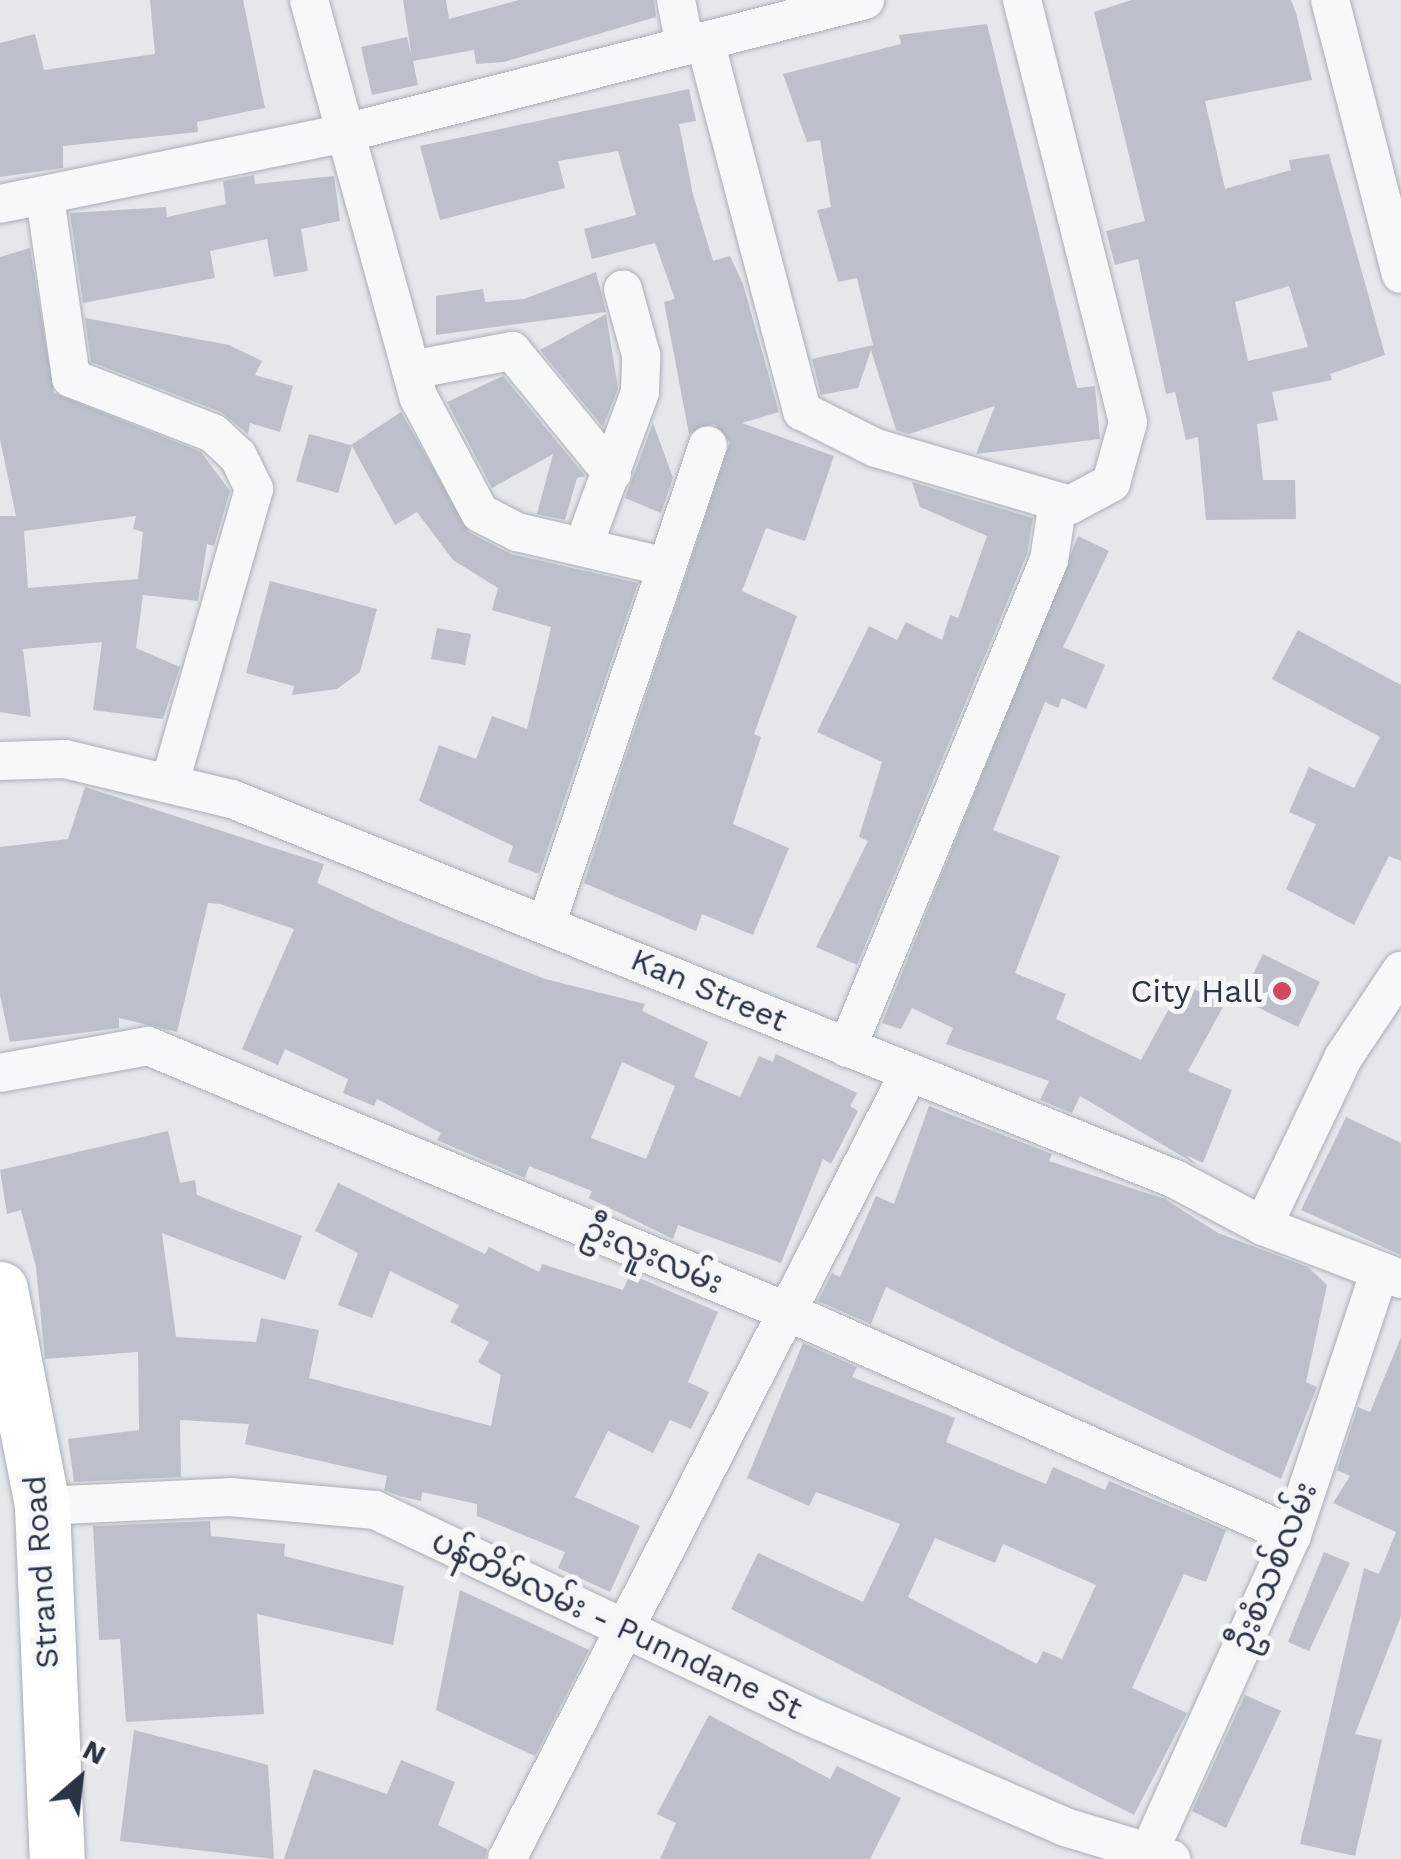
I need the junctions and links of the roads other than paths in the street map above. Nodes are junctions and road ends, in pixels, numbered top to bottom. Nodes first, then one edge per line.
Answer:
1 (310, 0) edge
2 (676, 0) edge
3 (865, 0) edge
4 (1022, 0) edge
5 (1330, 0) edge
6 (695, 43) junction
7 (342, 134) junction
8 (45, 198) junction
9 (0, 204) edge
10 (1401, 274) edge
11 (623, 290) dead end
12 (411, 370) junction
13 (708, 445) dead end
14 (612, 473) junction
15 (1058, 502) junction
16 (583, 546) junction
17 (667, 567) junction
18 (0, 761) edge
19 (170, 782) junction
20 (547, 922) junction
21 (1401, 971) edge
22 (847, 1048) junction
23 (0, 1074) edge
24 (908, 1075) junction
25 (1263, 1226) junction
26 (1390, 1276) edge
27 (0, 1288) edge
28 (790, 1313) junction
29 (42, 1506) junction
30 (1292, 1535) junction
31 (624, 1626) junction
32 (1160, 1856) edge
33 (58, 1859) edge
34 (507, 1859) edge

1 - 7 street
2 - 6 street
3 - 6 street
4 - 15 street
5 - 10 street
6 - 7 street
6 - 15 street
7 - 8 street
7 - 12 street
8 - 9 street
8 - 19 street
11 - 14 street
12 - 14 street
12 - 16 street
13 - 17 street
14 - 16 street
15 - 22 street
16 - 17 street
17 - 20 street
18 - 19 street, Kan Street
19 - 20 street, Kan Street
20 - 22 street, Kan Street
21 - 25 street
22 - 24 street, Kan Street
23 - 28 street, ဦးလူးလမ်း
24 - 25 street, Kan Street
24 - 28 street
25 - 26 street, Kan Street
26 - 30 street, ဦးစံသစ်လမ်း
27 - 29 main road, Strand Road
28 - 30 street, ဦးလူးလမ်း
28 - 31 street
29 - 31 street, ပန်တိမ်လမ်း - Punndane St
29 - 33 main road, Strand Road
30 - 32 street, ဦးစံသစ်လမ်း
31 - 32 street, ပန်တိမ်လမ်း - Punndane St
31 - 34 street

